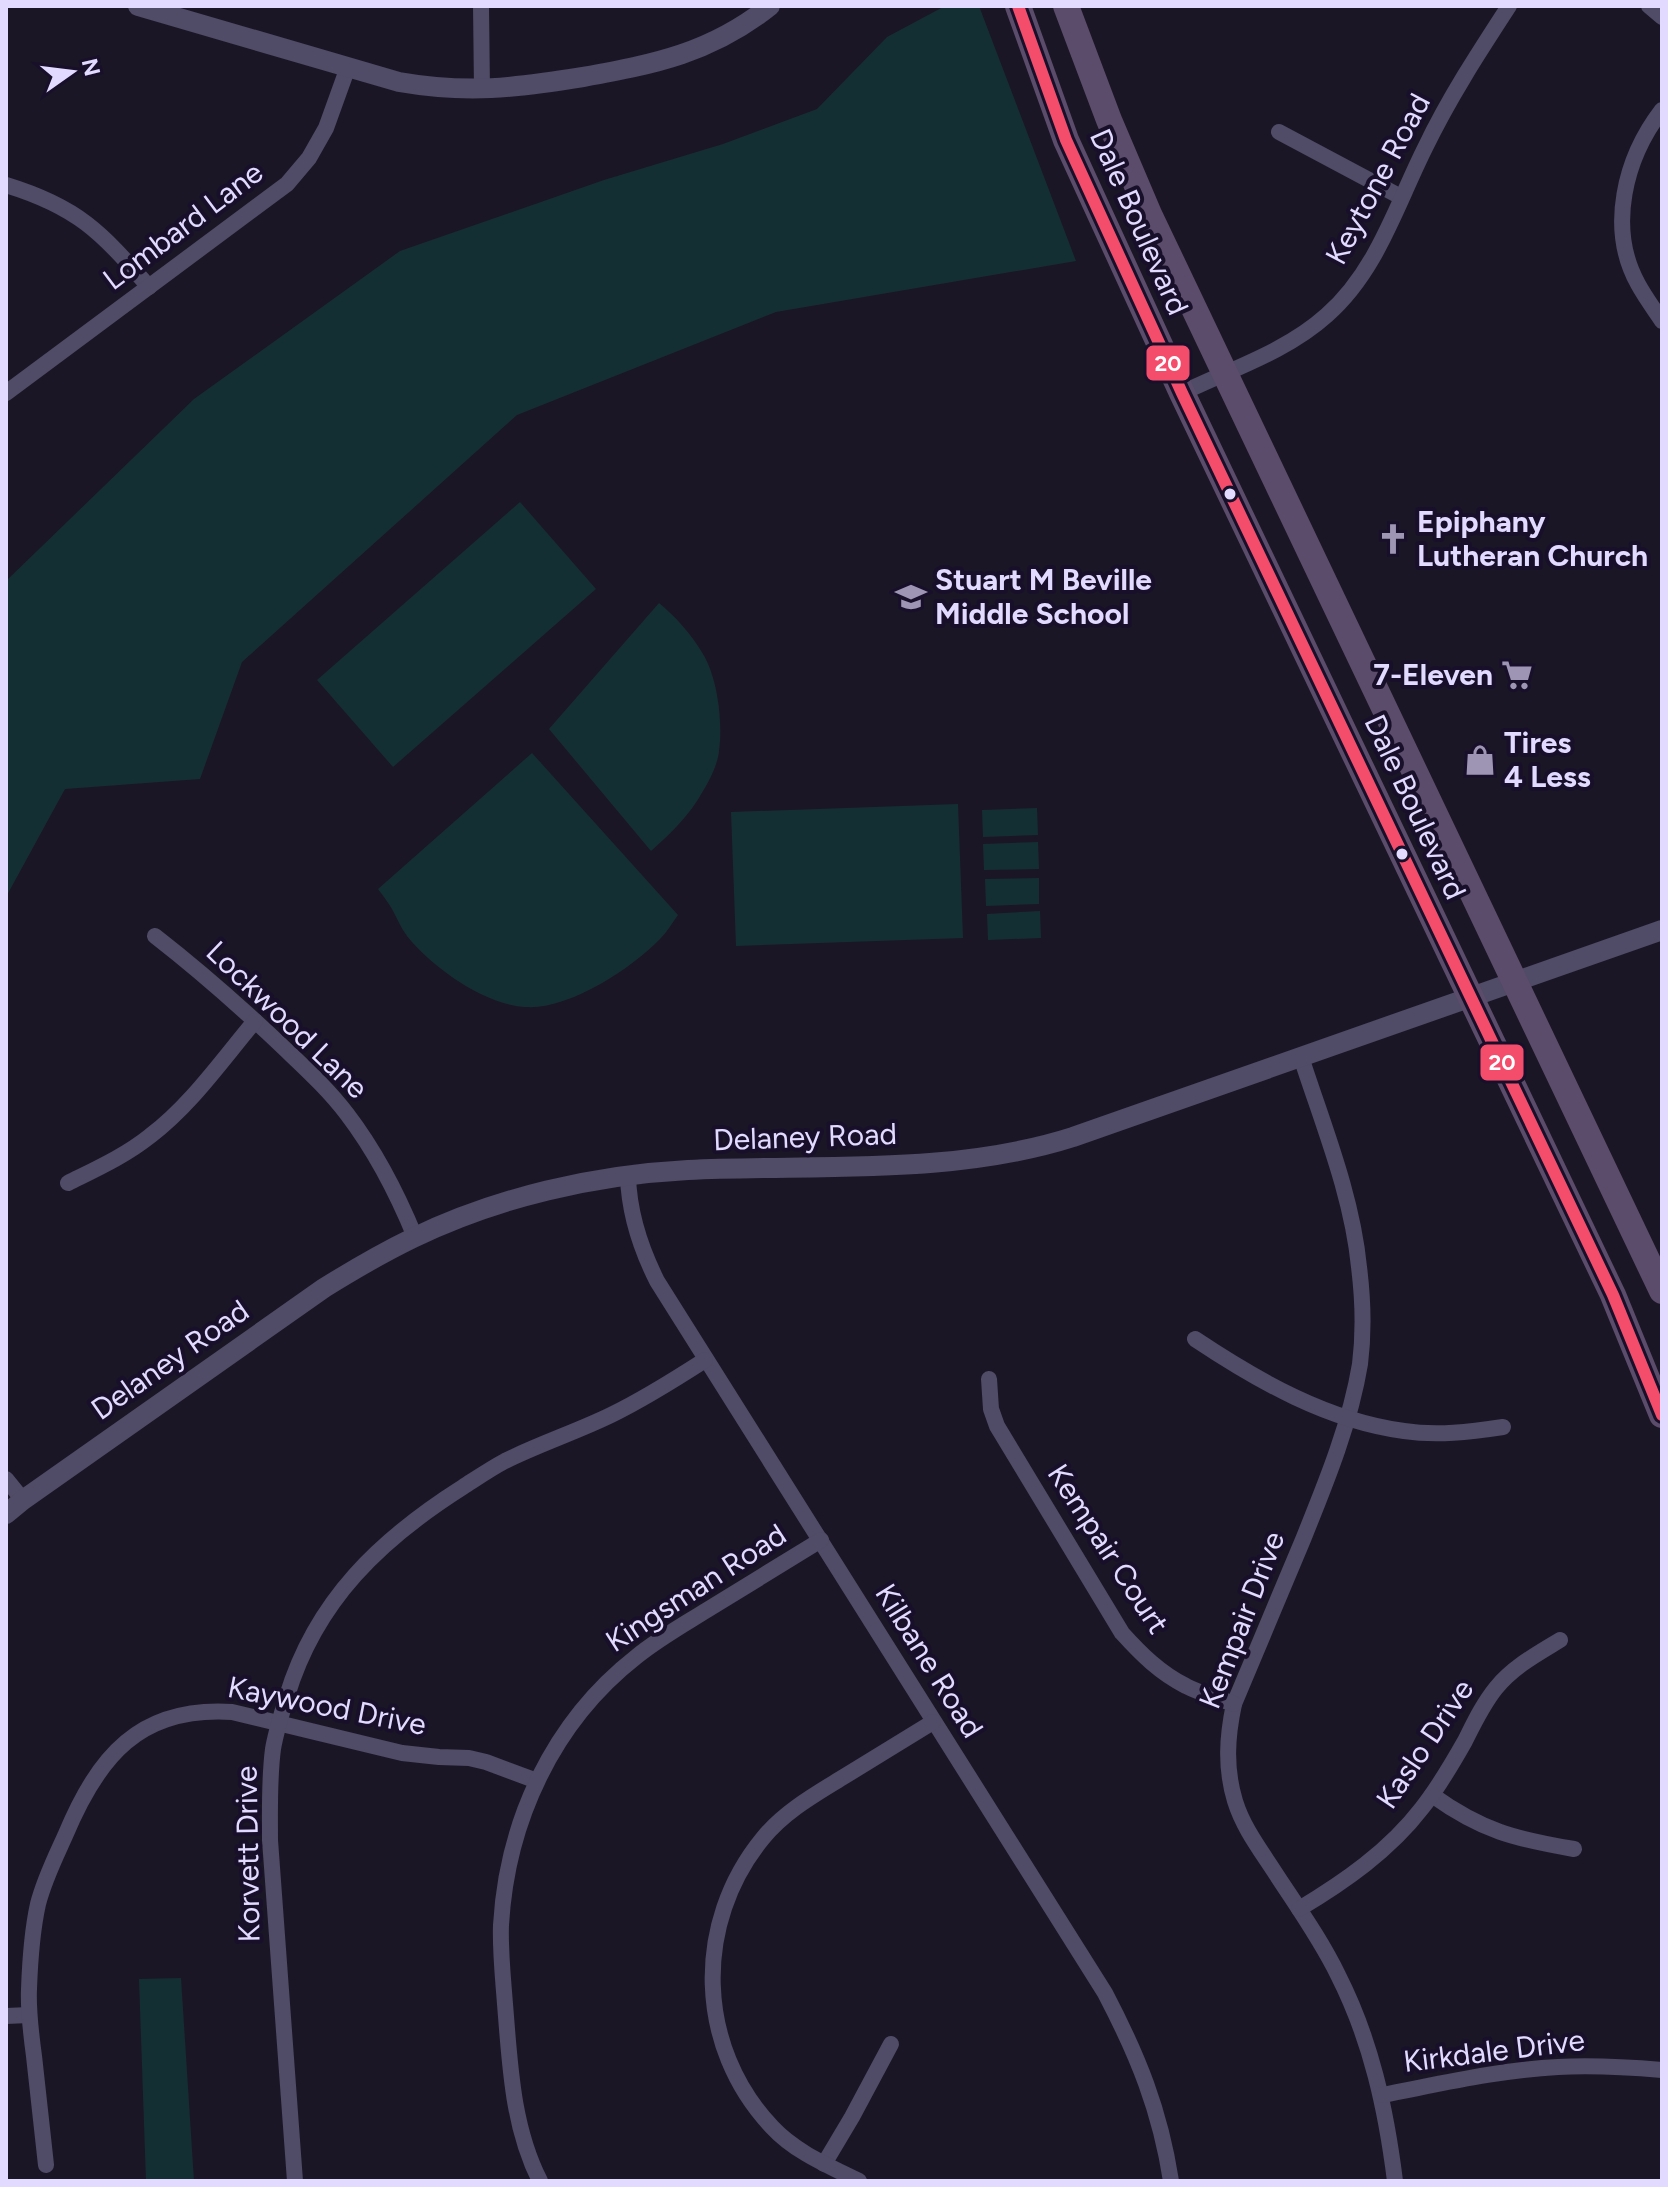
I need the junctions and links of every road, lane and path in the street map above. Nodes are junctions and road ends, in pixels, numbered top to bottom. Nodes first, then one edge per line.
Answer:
1 (138, 6) edge
2 (481, 6) edge
3 (770, 6) edge
4 (1018, 6) edge
5 (1066, 6) edge
6 (1509, 6) edge
7 (1649, 6) edge
8 (1662, 17) edge
9 (348, 67) junction
10 (482, 90) junction
11 (1662, 110) edge
12 (1279, 132) dead end
13 (6, 185) edge
14 (1401, 197) junction
15 (149, 287) junction
16 (1662, 321) edge
17 (1224, 372) junction
18 (6, 393) edge
19 (1182, 393) junction
20 (1662, 930) edge
21 (155, 936) dead end
22 (1515, 982) junction
23 (1470, 998) junction
24 (255, 1021) junction
25 (1301, 1057) junction
26 (628, 1176) junction
27 (68, 1183) dead end
28 (415, 1237) junction
29 (1662, 1291) edge
30 (1195, 1339) dead end
31 (705, 1360) junction
32 (989, 1379) dead end
33 (1662, 1415) edge
34 (1347, 1417) junction
35 (1503, 1427) dead end
36 (6, 1479) edge
37 (23, 1500) junction
38 (6, 1514) edge
39 (821, 1540) junction
40 (1560, 1640) dead end
41 (1234, 1704) junction
42 (933, 1722) junction
43 (279, 1723) junction
44 (537, 1781) junction
45 (1432, 1795) junction
46 (1574, 1849) dead end
47 (1299, 1909) junction
48 (29, 2015) junction
49 (6, 2016) edge
50 (891, 2044) dead end
51 (1662, 2070) edge
52 (1382, 2095) junction
53 (824, 2164) junction
54 (46, 2165) dead end
55 (295, 2181) edge
56 (540, 2181) edge
57 (859, 2181) edge
58 (1171, 2181) edge
59 (1395, 2181) edge

1 - 9 street
2 - 10 street
3 - 10 street
4 - 19 main road, Dale Boulevard
5 - 17 main road, Dale Boulevard
6 - 14 street, Keytone Road
7 - 8 street
9 - 10 street
9 - 15 street, Lombard Lane
11 - 16 street
12 - 14 street
13 - 15 street
14 - 17 street, Keytone Road
15 - 18 street, Lombard Lane
17 - 19 street, Keytone Road
17 - 22 main road, Dale Boulevard
19 - 23 main road, Dale Boulevard
20 - 22 street, Delaney Road
21 - 24 street, Lockwood Lane
22 - 23 street, Delaney Road
22 - 29 main road, Dale Boulevard
23 - 25 street, Delaney Road
23 - 33 main road, Dale Boulevard
24 - 27 street
24 - 28 street, Lockwood Lane
25 - 26 street, Delaney Road
25 - 34 street, Kempair Drive
26 - 28 street, Delaney Road
26 - 31 street, Kilbane Road
28 - 37 street, Delaney Road
30 - 34 street
31 - 39 street, Kilbane Road
31 - 43 street, Korvett Drive
32 - 41 street, Kempair Court
34 - 35 street
34 - 41 street, Kempair Drive
36 - 37 street
37 - 38 street, Delaney Road
39 - 42 street, Kilbane Road
39 - 44 street, Kingsman Road
40 - 45 street, Kaslo Drive
41 - 47 street, Kempair Drive
42 - 53 street
42 - 58 street, Kilbane Road
43 - 44 street, Kaywood Drive
43 - 48 street, Kaywood Drive
43 - 55 street, Korvett Drive
44 - 56 street, Kingsman Road
45 - 46 street
45 - 47 street, Kaslo Drive
47 - 52 street, Kempair Drive
48 - 49 street
48 - 54 street, Kaywood Drive
50 - 53 street
51 - 52 street, Kirkdale Drive
52 - 59 street, Kempair Drive
53 - 57 street

